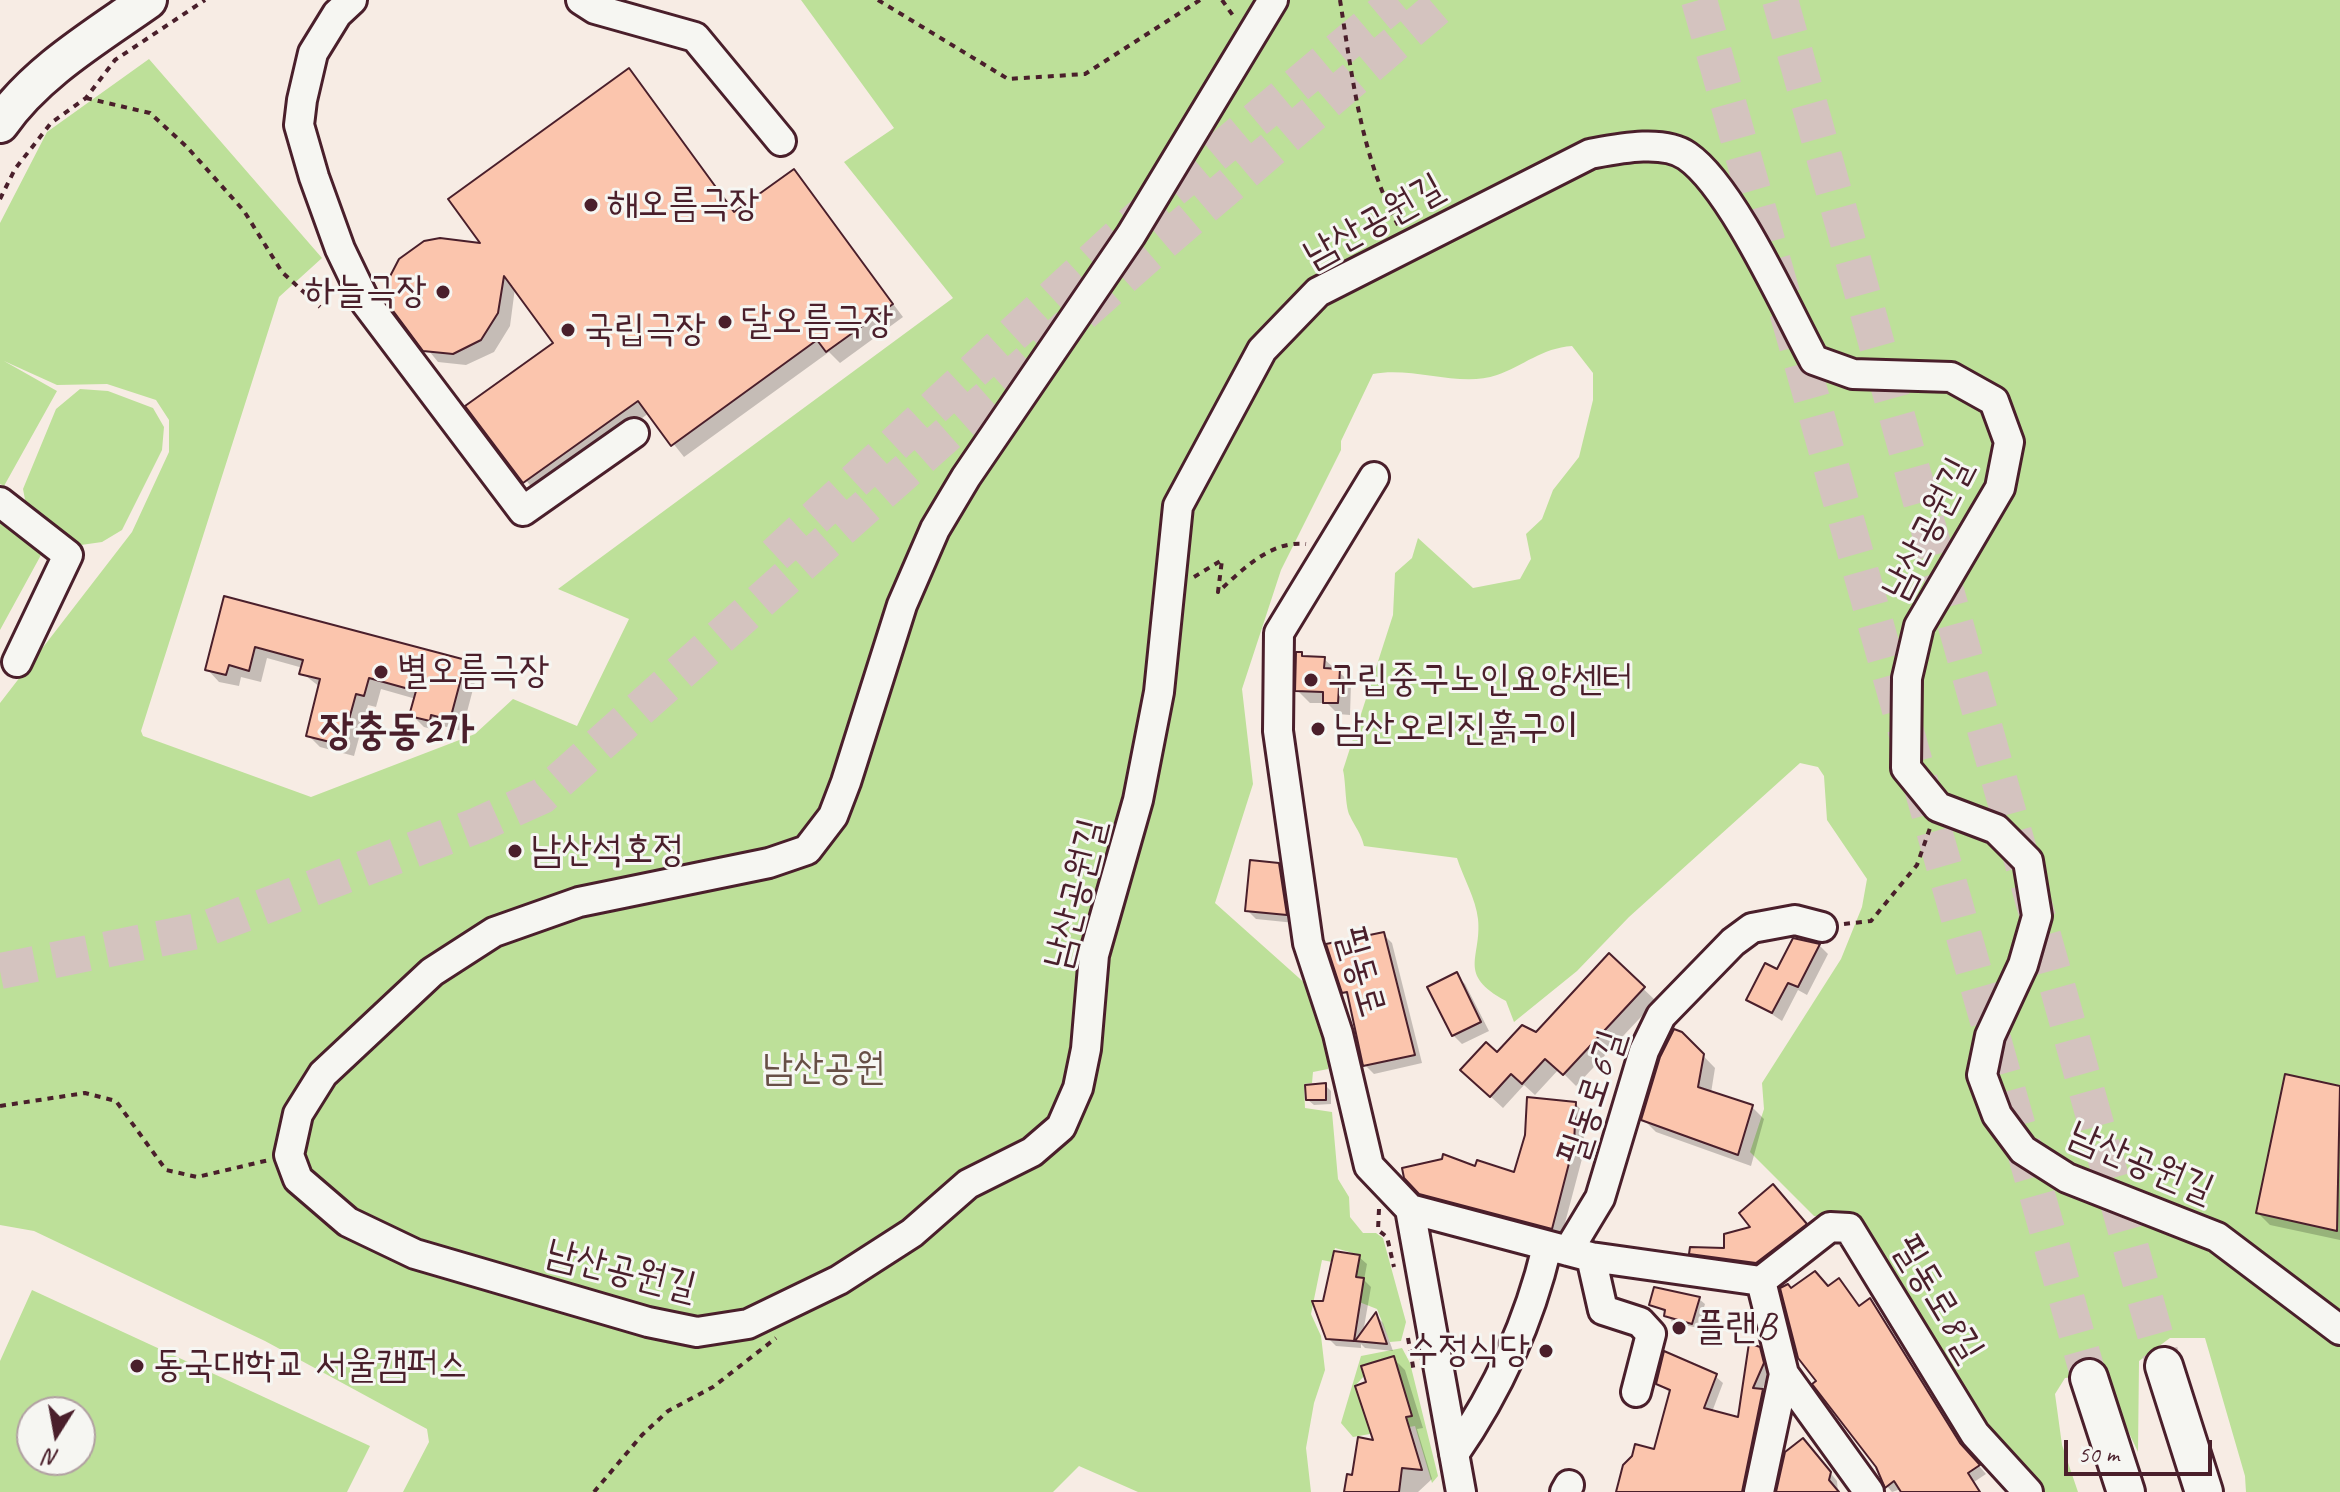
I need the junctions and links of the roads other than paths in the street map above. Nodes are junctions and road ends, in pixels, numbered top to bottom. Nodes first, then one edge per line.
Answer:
1 (148, 0) edge
2 (352, 0) edge
3 (581, 0) edge
4 (1273, 0) edge
5 (0, 124) edge
6 (781, 141) dead end
7 (634, 433) dead end
8 (1374, 477) dead end
9 (0, 502) edge
10 (17, 662) dead end
11 (1822, 927) road end
12 (1410, 1209) junction
13 (1569, 1252) junction
14 (1761, 1281) junction
15 (2340, 1330) edge
16 (2164, 1366) tunnel mouth
17 (1784, 1374) junction
18 (2089, 1378) tunnel mouth
19 (1636, 1392) dead end
20 (1454, 1454) junction
21 (1461, 1492) edge
22 (1759, 1492) edge
23 (1869, 1492) edge
24 (2028, 1492) edge
25 (2126, 1492) edge
26 (2204, 1492) edge

1 - 5 main road
2 - 7 street
3 - 6 street
4 - 15 street, 남산공원길
8 - 12 street, 필동로
9 - 10 street
11 - 13 street, 필동로6길
12 - 13 street
12 - 20 street
13 - 14 street
13 - 19 street
13 - 20 street, 필동로6길
14 - 17 street
14 - 24 street, 필동로8길
16 - 26 main road
17 - 22 street
17 - 23 street
18 - 25 main road
20 - 21 street

